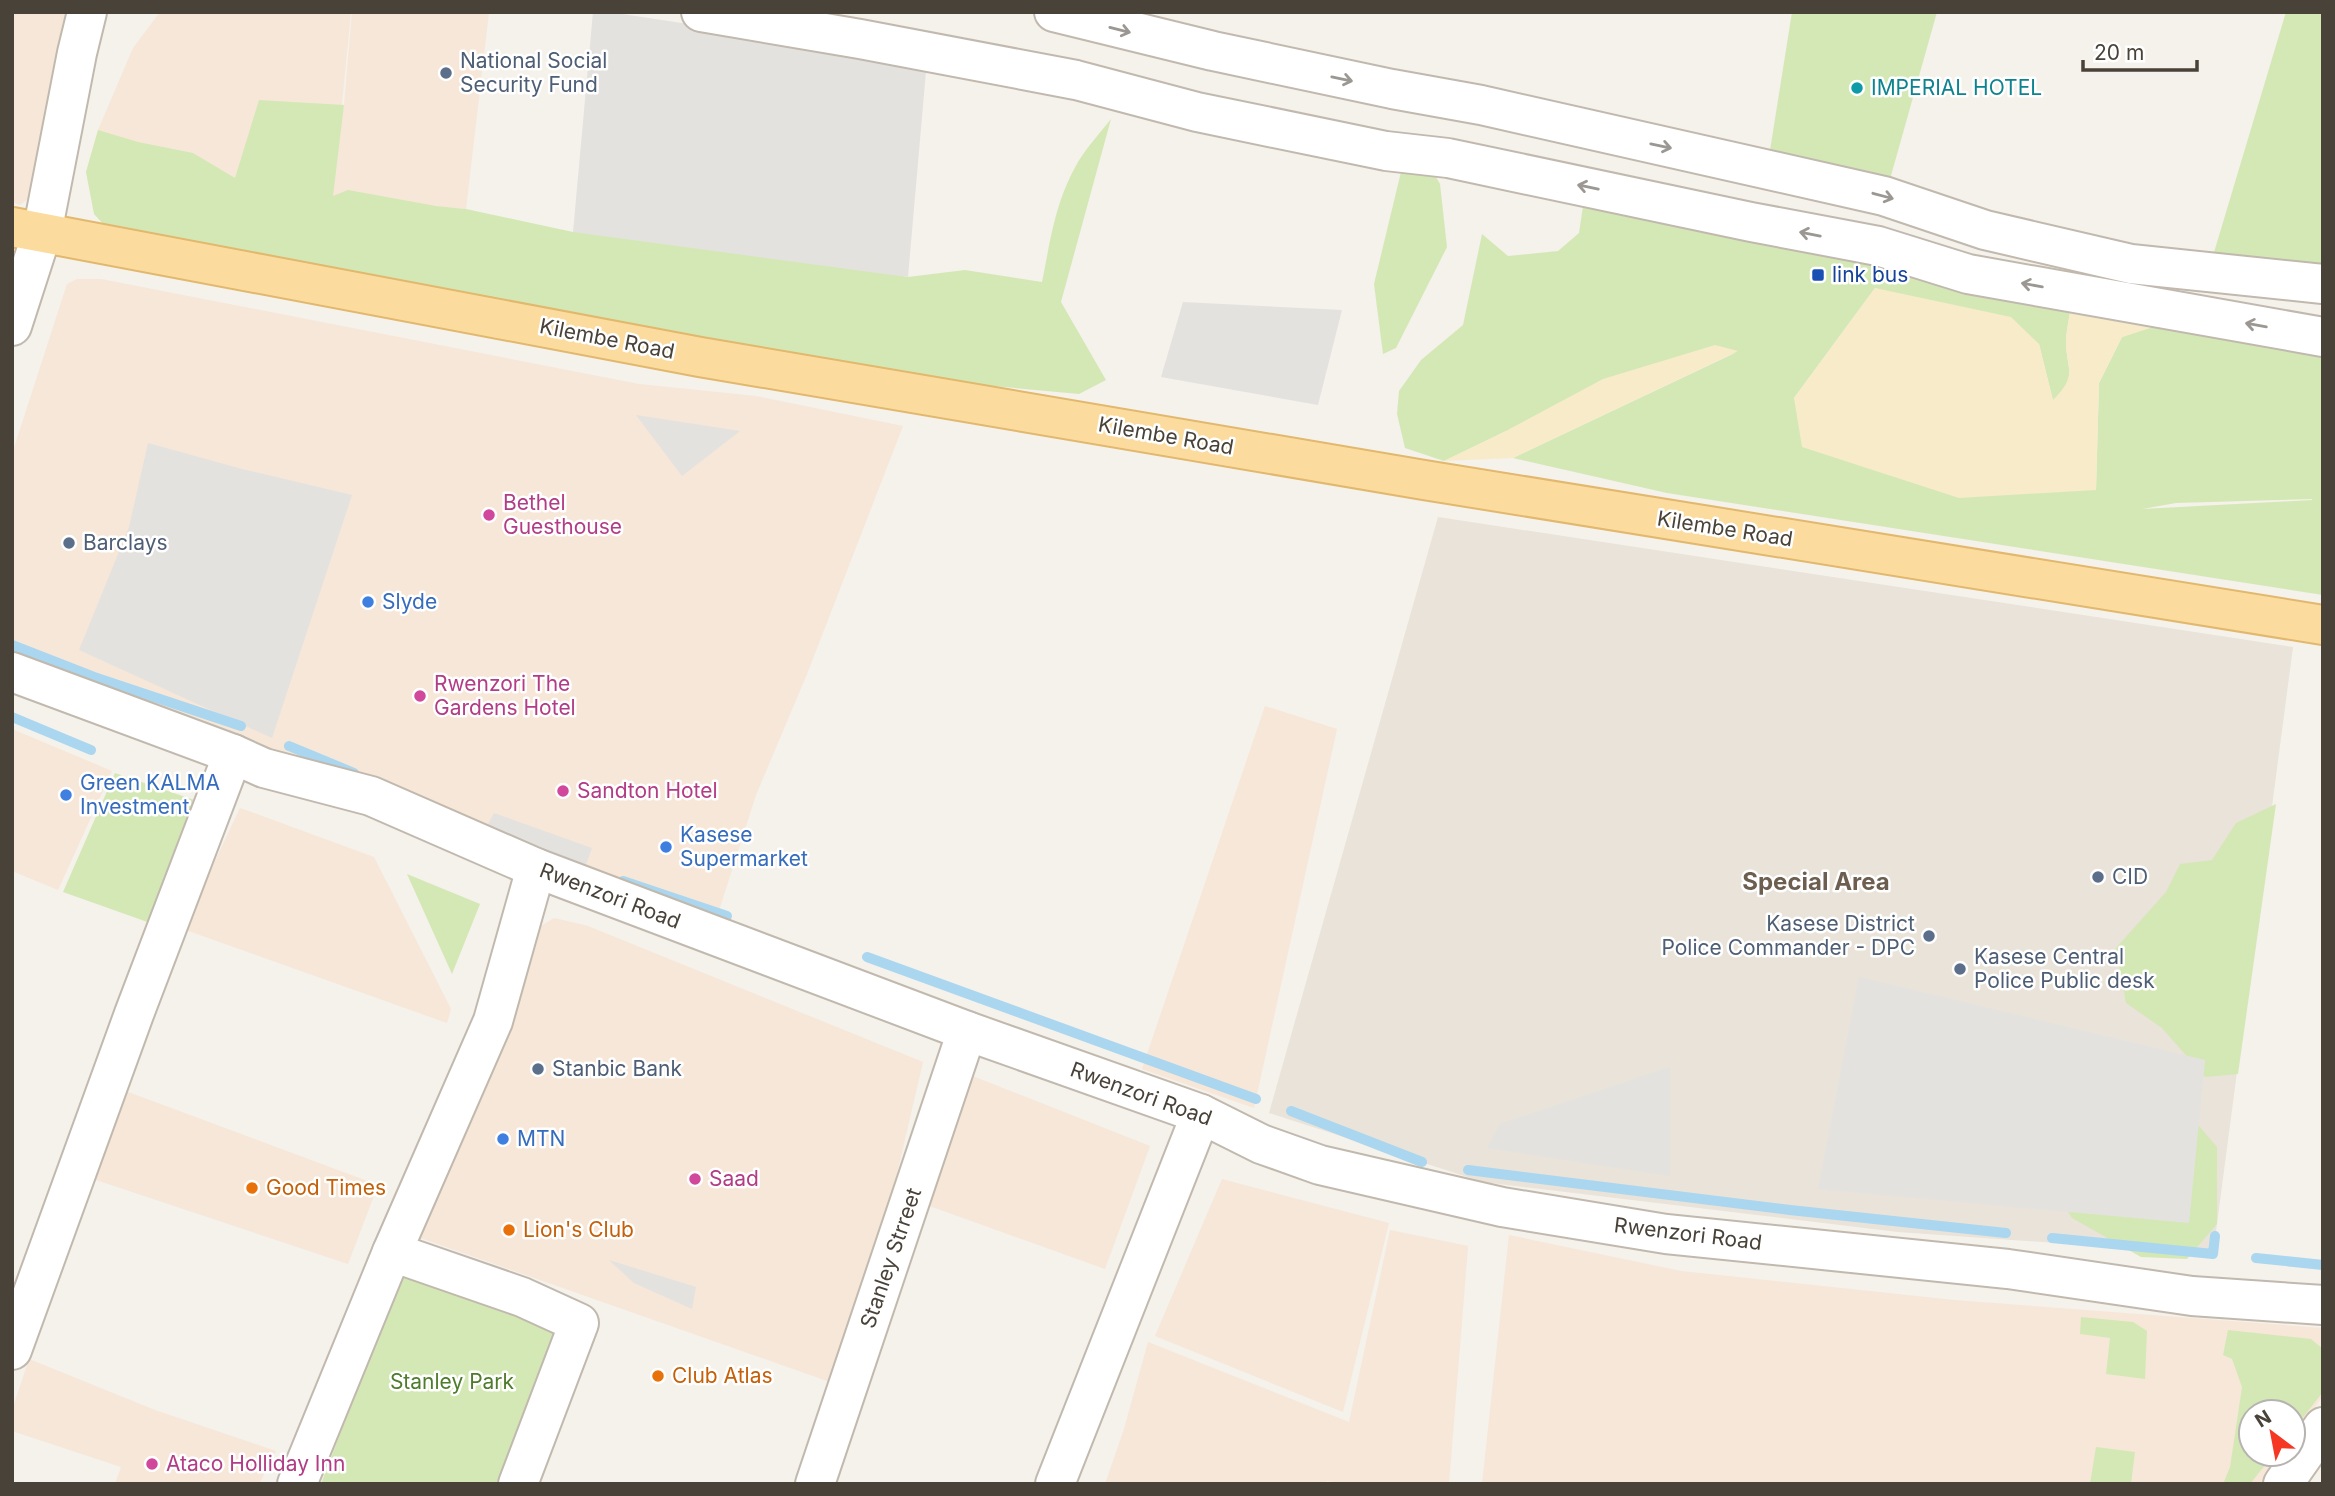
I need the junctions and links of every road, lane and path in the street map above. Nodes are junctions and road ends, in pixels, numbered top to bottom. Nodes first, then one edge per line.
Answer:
1 (87, 12) edge
2 (701, 12) edge
3 (1054, 12) edge
4 (867, 26) edge
5 (27, 230) edge
6 (2323, 284) edge
7 (12, 326) edge
8 (2323, 337) edge
9 (2323, 625) edge
10 (12, 672) edge
11 (233, 754) junction
12 (536, 868) junction
13 (967, 1031) junction
14 (1200, 1114) junction
15 (392, 1252) junction
16 (2323, 1305) edge
17 (12, 1350) edge
18 (2323, 1427) edge
19 (297, 1484) edge
20 (518, 1484) edge
21 (815, 1484) edge
22 (1055, 1484) edge
23 (2283, 1484) edge

1 - 5 street
2 - 4 street
3 -> 6 street
8 -> 4 street
5 - 7 street
5 - 9 main road, Kilembe Road
10 - 11 street, Rwenzori Road
11 - 12 street, Rwenzori Road
11 - 17 street
12 - 13 street, Rwenzori Road
12 - 15 street
13 - 14 street, Rwenzori Road
13 - 21 street, Stanley Strreet
14 - 16 street, Rwenzori Road
14 - 22 street
15 - 19 street
15 - 20 street
18 - 23 street

